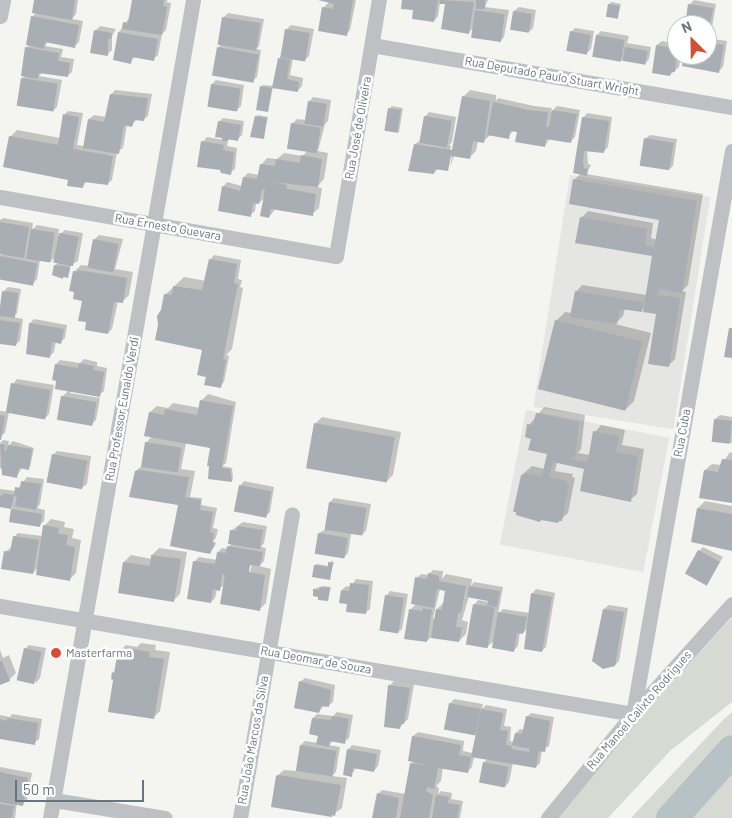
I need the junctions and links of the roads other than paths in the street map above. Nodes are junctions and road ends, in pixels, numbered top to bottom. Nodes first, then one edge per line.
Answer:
1 (3, 0) edge
2 (193, 0) edge
3 (379, 0) edge
4 (0, 16) edge
5 (372, 45) junction
6 (732, 107) edge
7 (732, 151) edge
8 (0, 197) edge
9 (154, 224) junction
10 (336, 256) joint
11 (292, 514) dead end
12 (732, 604) edge
13 (0, 606) edge
14 (85, 620) junction
15 (268, 652) junction
16 (633, 714) junction
17 (54, 800) junction
18 (50, 818) edge
19 (165, 818) edge
20 (240, 818) edge
21 (548, 818) edge

1 - 4 street
2 - 9 street, Rua Professor Eunaldo Verdi
3 - 5 street, Rua José de Oliveira
5 - 6 street, Rua Deputado Paulo Stuart Wright
5 - 10 street, Rua José de Oliveira
7 - 16 street, Rua Cuba
8 - 9 street, Rua Ernesto Guevara
9 - 10 street, Rua Ernesto Guevara
9 - 14 street, Rua Professor Eunaldo Verdi
11 - 15 street, Rua João Marcos da Silva
12 - 16 street, Rua Manoel Calixto Rodrigues
13 - 14 street, Rua Deomar de Souza
14 - 15 street, Rua Deomar de Souza
14 - 17 street, Rua Professor Eunaldo Verdi
15 - 16 street, Rua Deomar de Souza
15 - 20 street, Rua João Marcos da Silva
16 - 21 street, Rua Manoel Calixto Rodrigues
17 - 18 street, Rua Professor Eunaldo Verdi
17 - 19 street

